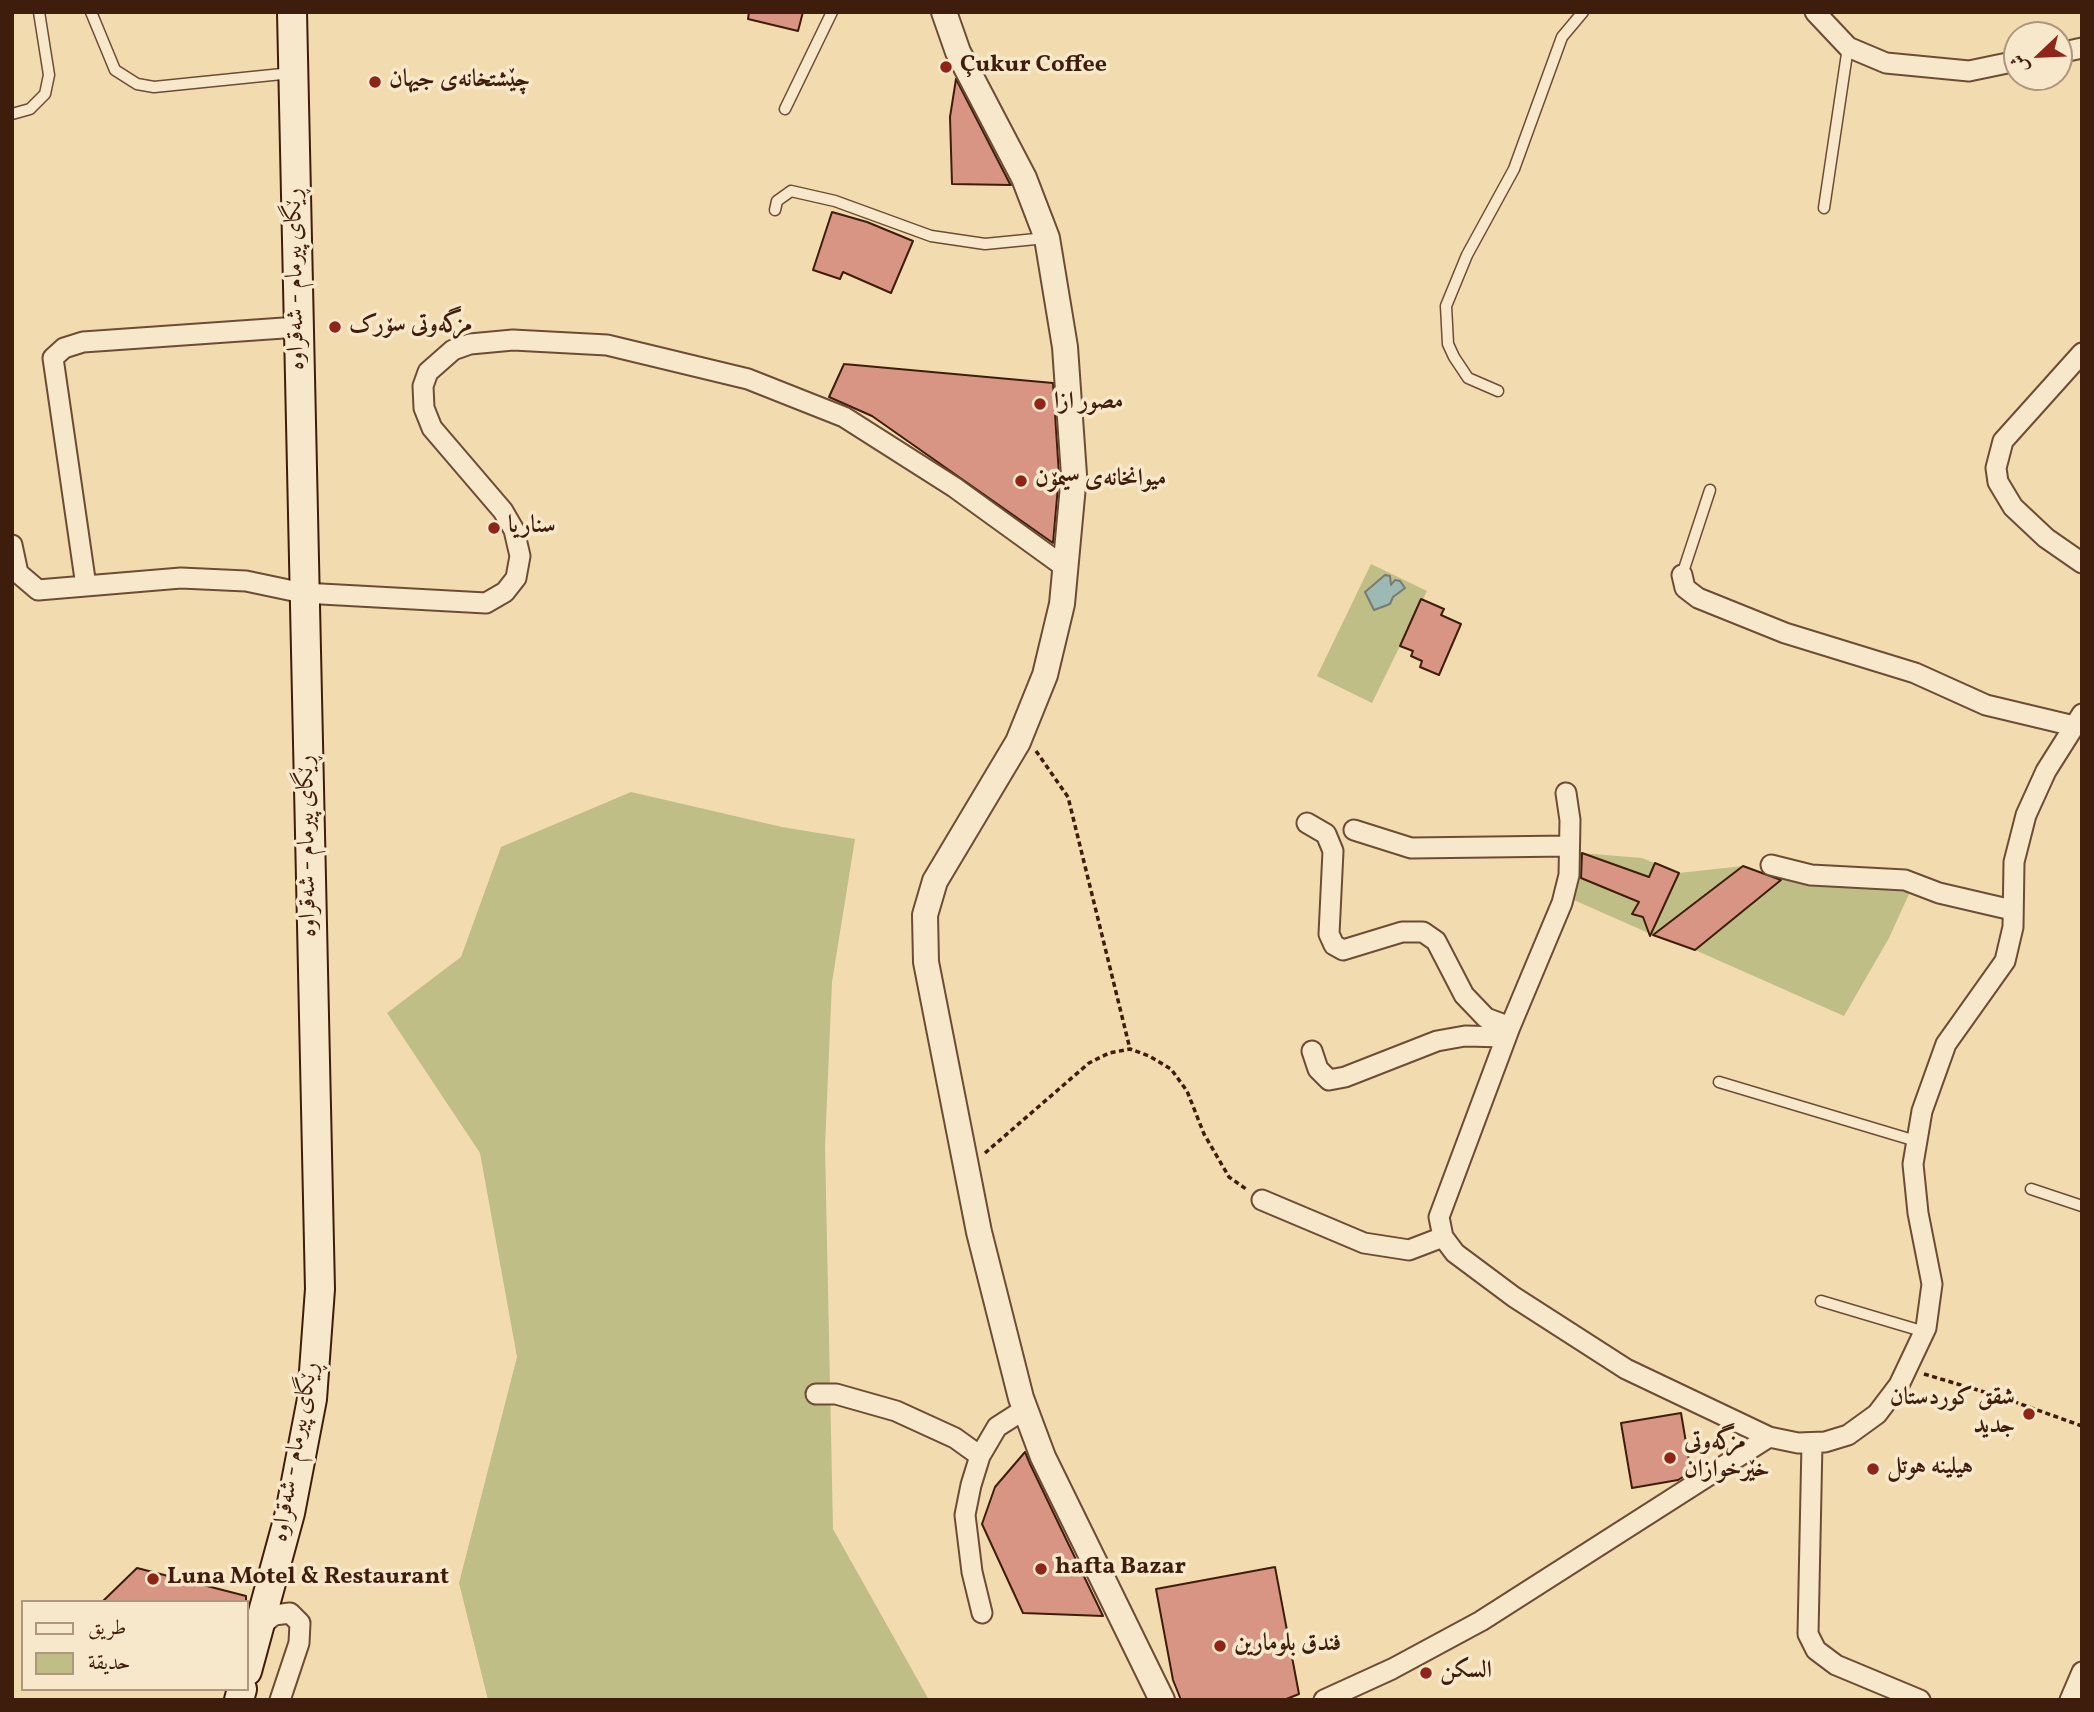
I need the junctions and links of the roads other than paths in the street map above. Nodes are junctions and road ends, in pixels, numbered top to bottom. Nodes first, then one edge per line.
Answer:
1 (39, 12) edge
2 (91, 12) edge
3 (292, 12) edge
4 (832, 12) edge
5 (944, 12) edge
6 (1583, 12) edge
7 (1815, 12) edge
8 (1848, 47) junction
9 (2003, 64) edge
10 (293, 73) junction
11 (785, 109) dead end
12 (12, 114) edge
13 (1824, 208) dead end
14 (775, 210) dead end
15 (1047, 238) junction
16 (298, 327) junction
17 (2082, 353) edge
18 (1498, 391) dead end
19 (1710, 490) dead end
20 (12, 545) edge
21 (2082, 563) edge
22 (1066, 568) junction
23 (1682, 575) joint
24 (86, 586) junction
25 (303, 593) junction
26 (2078, 720) edge
27 (1566, 793) dead end
28 (1307, 823) dead end
29 (1354, 830) dead end
30 (1568, 846) junction
31 (1771, 865) dead end
32 (2012, 911) junction
33 (1508, 1032) junction
34 (1312, 1051) dead end
35 (1719, 1083) dead end
36 (1916, 1141) junction
37 (2031, 1189) dead end
38 (1262, 1200) road end
39 (2082, 1206) edge
40 (1443, 1237) junction
41 (1821, 1301) dead end
42 (1925, 1332) junction
43 (816, 1394) dead end
44 (1025, 1409) junction
45 (1769, 1437) junction
46 (1812, 1443) junction
47 (980, 1456) junction
48 (982, 1613) dead end
49 (259, 1627) junction
50 (248, 1667) edge
51 (2082, 1672) edge
52 (280, 1700) edge
53 (1162, 1700) edge
54 (1324, 1700) edge
55 (1920, 1700) edge
56 (2070, 1700) edge

1 - 12 lane
2 - 10 lane
3 - 10 main road, ڕێگای پیرمام - شەقراوە
4 - 11 lane
5 - 15 street
6 - 18 lane
7 - 8 street
8 - 9 street
8 - 13 lane
10 - 16 main road, ڕێگای پیرمام - شەقراوە
14 - 15 lane
15 - 22 street
16 - 24 street
16 - 25 main road, ڕێگای پیرمام - شەقراوە
17 - 21 street
19 - 23 lane
20 - 24 street
22 - 25 street
22 - 44 street
23 - 26 street
24 - 25 street
25 - 49 main road, ڕێگای پیرمام - شەقراوە
26 - 32 street
27 - 30 street
28 - 33 street
29 - 30 street
30 - 33 street
31 - 32 street
32 - 36 street
33 - 34 street
33 - 40 street
35 - 36 lane
36 - 42 street
37 - 39 lane
38 - 40 street
40 - 45 street
41 - 42 lane
42 - 46 street
43 - 47 street
44 - 47 street
44 - 53 street
45 - 46 street
45 - 54 street
46 - 55 street
47 - 48 street
49 - 50 main road, ڕێگای پیرمام - شەقراوە
49 - 52 street
51 - 56 street

